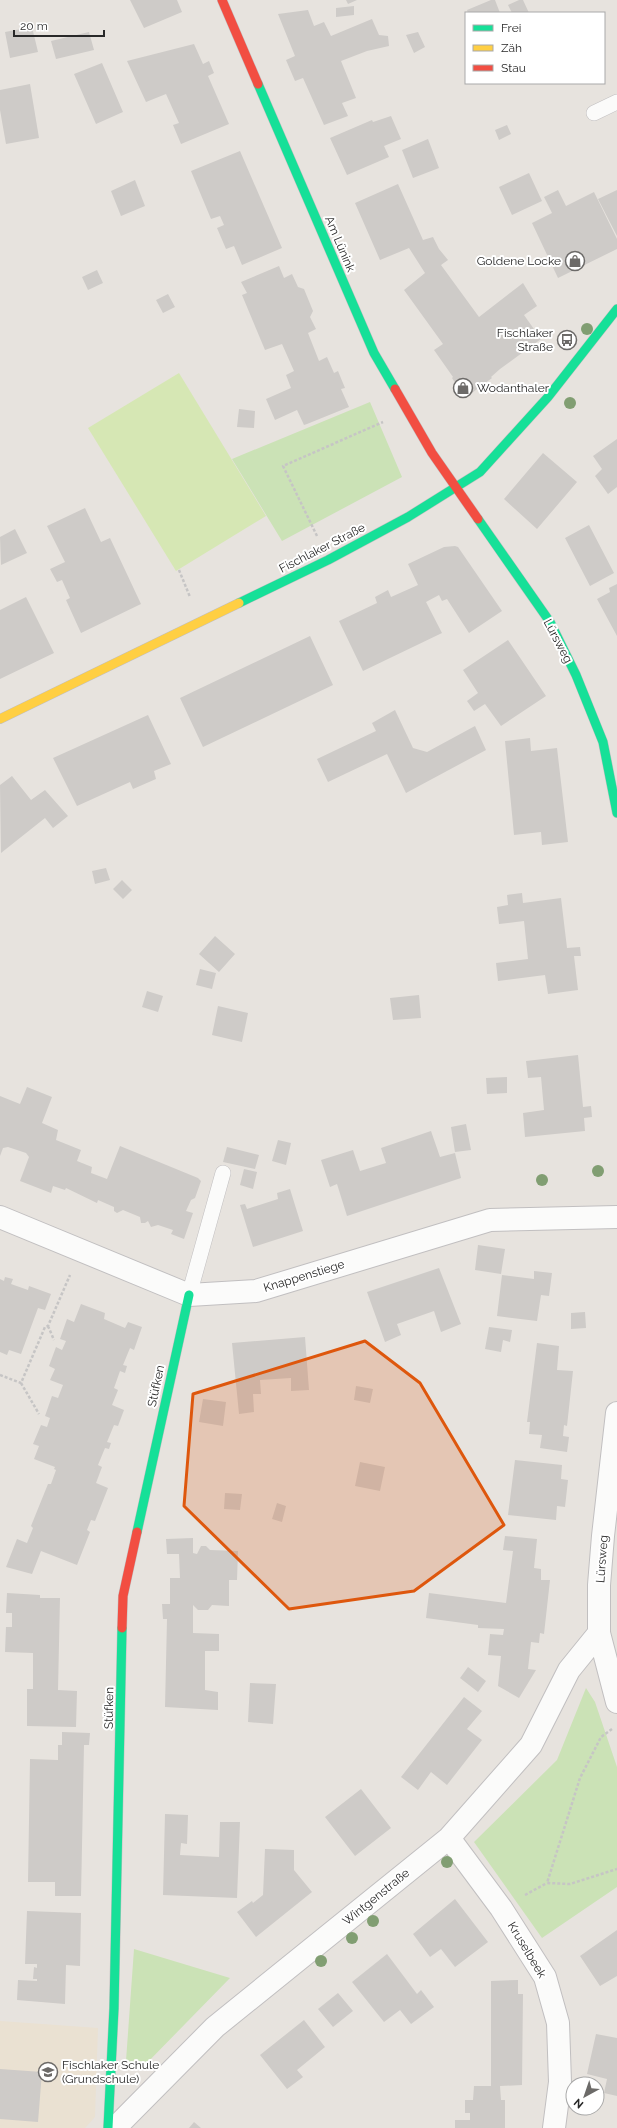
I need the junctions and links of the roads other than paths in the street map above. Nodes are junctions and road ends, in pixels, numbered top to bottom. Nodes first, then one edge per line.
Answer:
1 (222, 0) edge
2 (617, 102) edge
3 (594, 113) dead end
4 (617, 309) edge
5 (457, 487) junction
6 (0, 719) edge
7 (617, 813) edge
8 (223, 1173) dead end
9 (0, 1217) edge
10 (617, 1217) edge
11 (189, 1295) junction
12 (617, 1413) edge
13 (617, 1571) edge
14 (599, 1585) junction
15 (599, 1633) junction
16 (617, 1702) edge
17 (449, 1838) junction
18 (108, 2128) edge
19 (115, 2128) edge
20 (554, 2128) edge

1 - 5 street, Am Lünink
2 - 3 lane
4 - 5 street, Fischlaker Straße
5 - 6 street, Fischlaker Straße
5 - 7 street, Lürsweg
8 - 11 lane
9 - 11 street, Knappenstiege
10 - 11 street, Knappenstiege
11 - 18 street, Stüfken
12 - 14 street, Lürsweg
13 - 14 street
14 - 15 street, Lürsweg
15 - 16 street, Lürsweg
15 - 17 street, Wintgenstraße
17 - 19 street, Wintgenstraße
17 - 20 street, Kruselbeek

